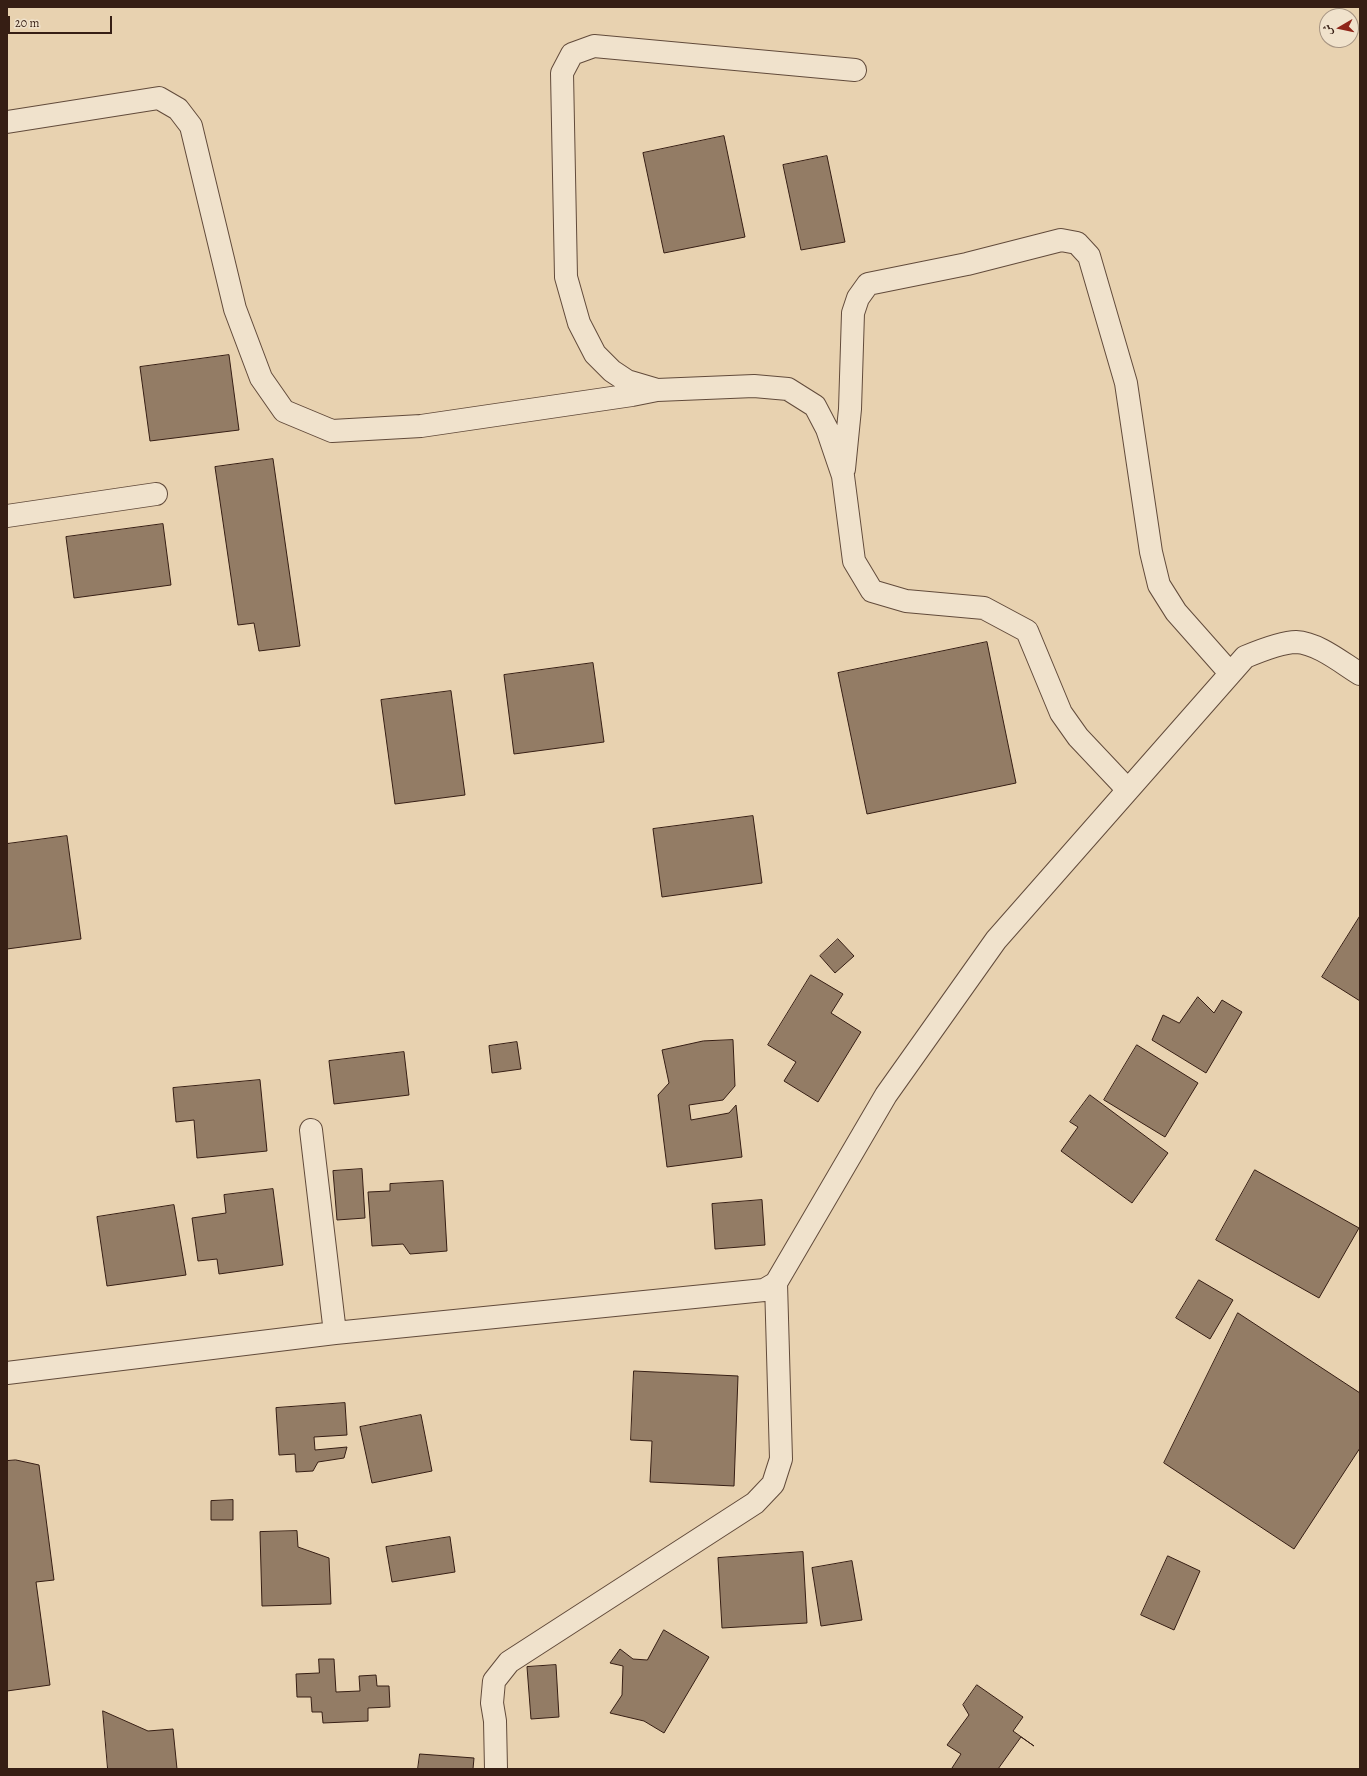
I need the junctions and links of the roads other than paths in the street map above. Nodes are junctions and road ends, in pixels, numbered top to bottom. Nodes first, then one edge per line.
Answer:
1 (855, 70) dead end
2 (7, 122) edge
3 (657, 390) junction
4 (843, 476) junction
5 (156, 494) dead end
6 (7, 516) edge
7 (1230, 673) junction
8 (1360, 674) edge
9 (1128, 790) junction
10 (311, 1130) dead end
11 (776, 1283) junction
12 (335, 1333) junction
13 (7, 1373) edge
14 (496, 1769) edge

1 - 3 street
2 - 3 street
3 - 4 street
4 - 7 street
4 - 9 street
5 - 6 street
7 - 8 street
7 - 9 street
9 - 11 street
10 - 12 street
11 - 12 street
11 - 14 street
12 - 13 street

